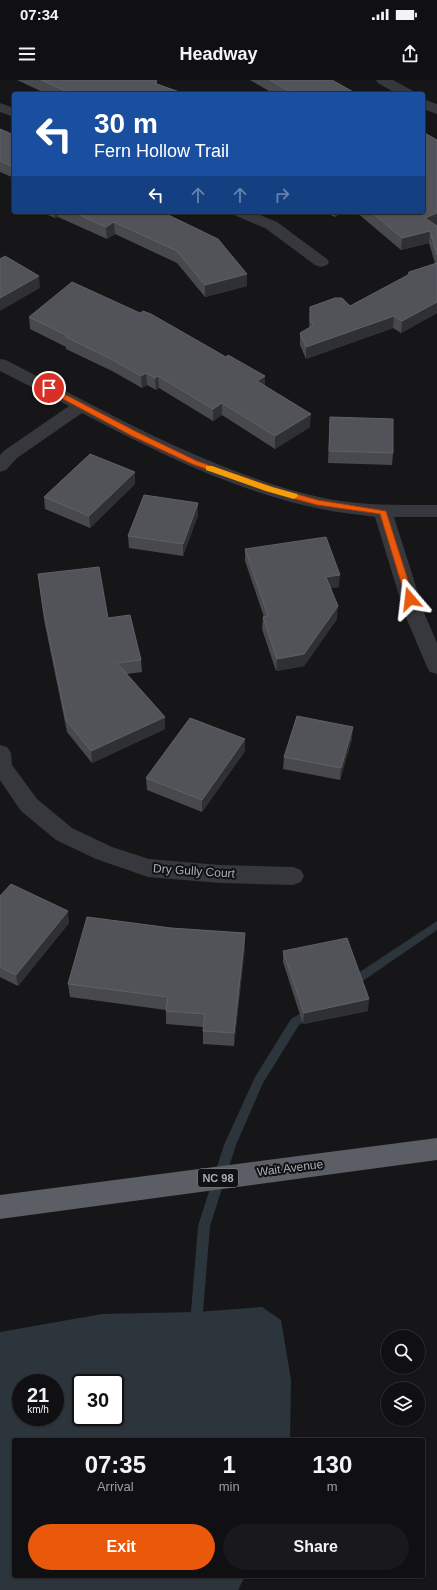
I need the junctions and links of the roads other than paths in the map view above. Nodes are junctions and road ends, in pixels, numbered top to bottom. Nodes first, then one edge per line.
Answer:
1 (383, 80) edge
2 (404, 92) edge
3 (425, 103) edge
4 (0, 107) edge
5 (437, 110) edge
6 (12, 112) edge
7 (245, 214) edge
8 (321, 262) dead end
9 (0, 364) edge
10 (81, 406) junction
11 (0, 466) edge
12 (437, 511) edge
13 (383, 512) junction
14 (437, 667) edge
15 (0, 753) edge
16 (293, 876) dead end
17 (437, 1149) edge
18 (0, 1207) edge

1 - 2 street
3 - 5 street
4 - 6 street
7 - 8 street
9 - 10 street
10 - 11 street
10 - 13 street
12 - 13 street
13 - 14 street
15 - 16 street, Dry Gully Court
17 - 18 highway, Wait Avenue / NC 98

